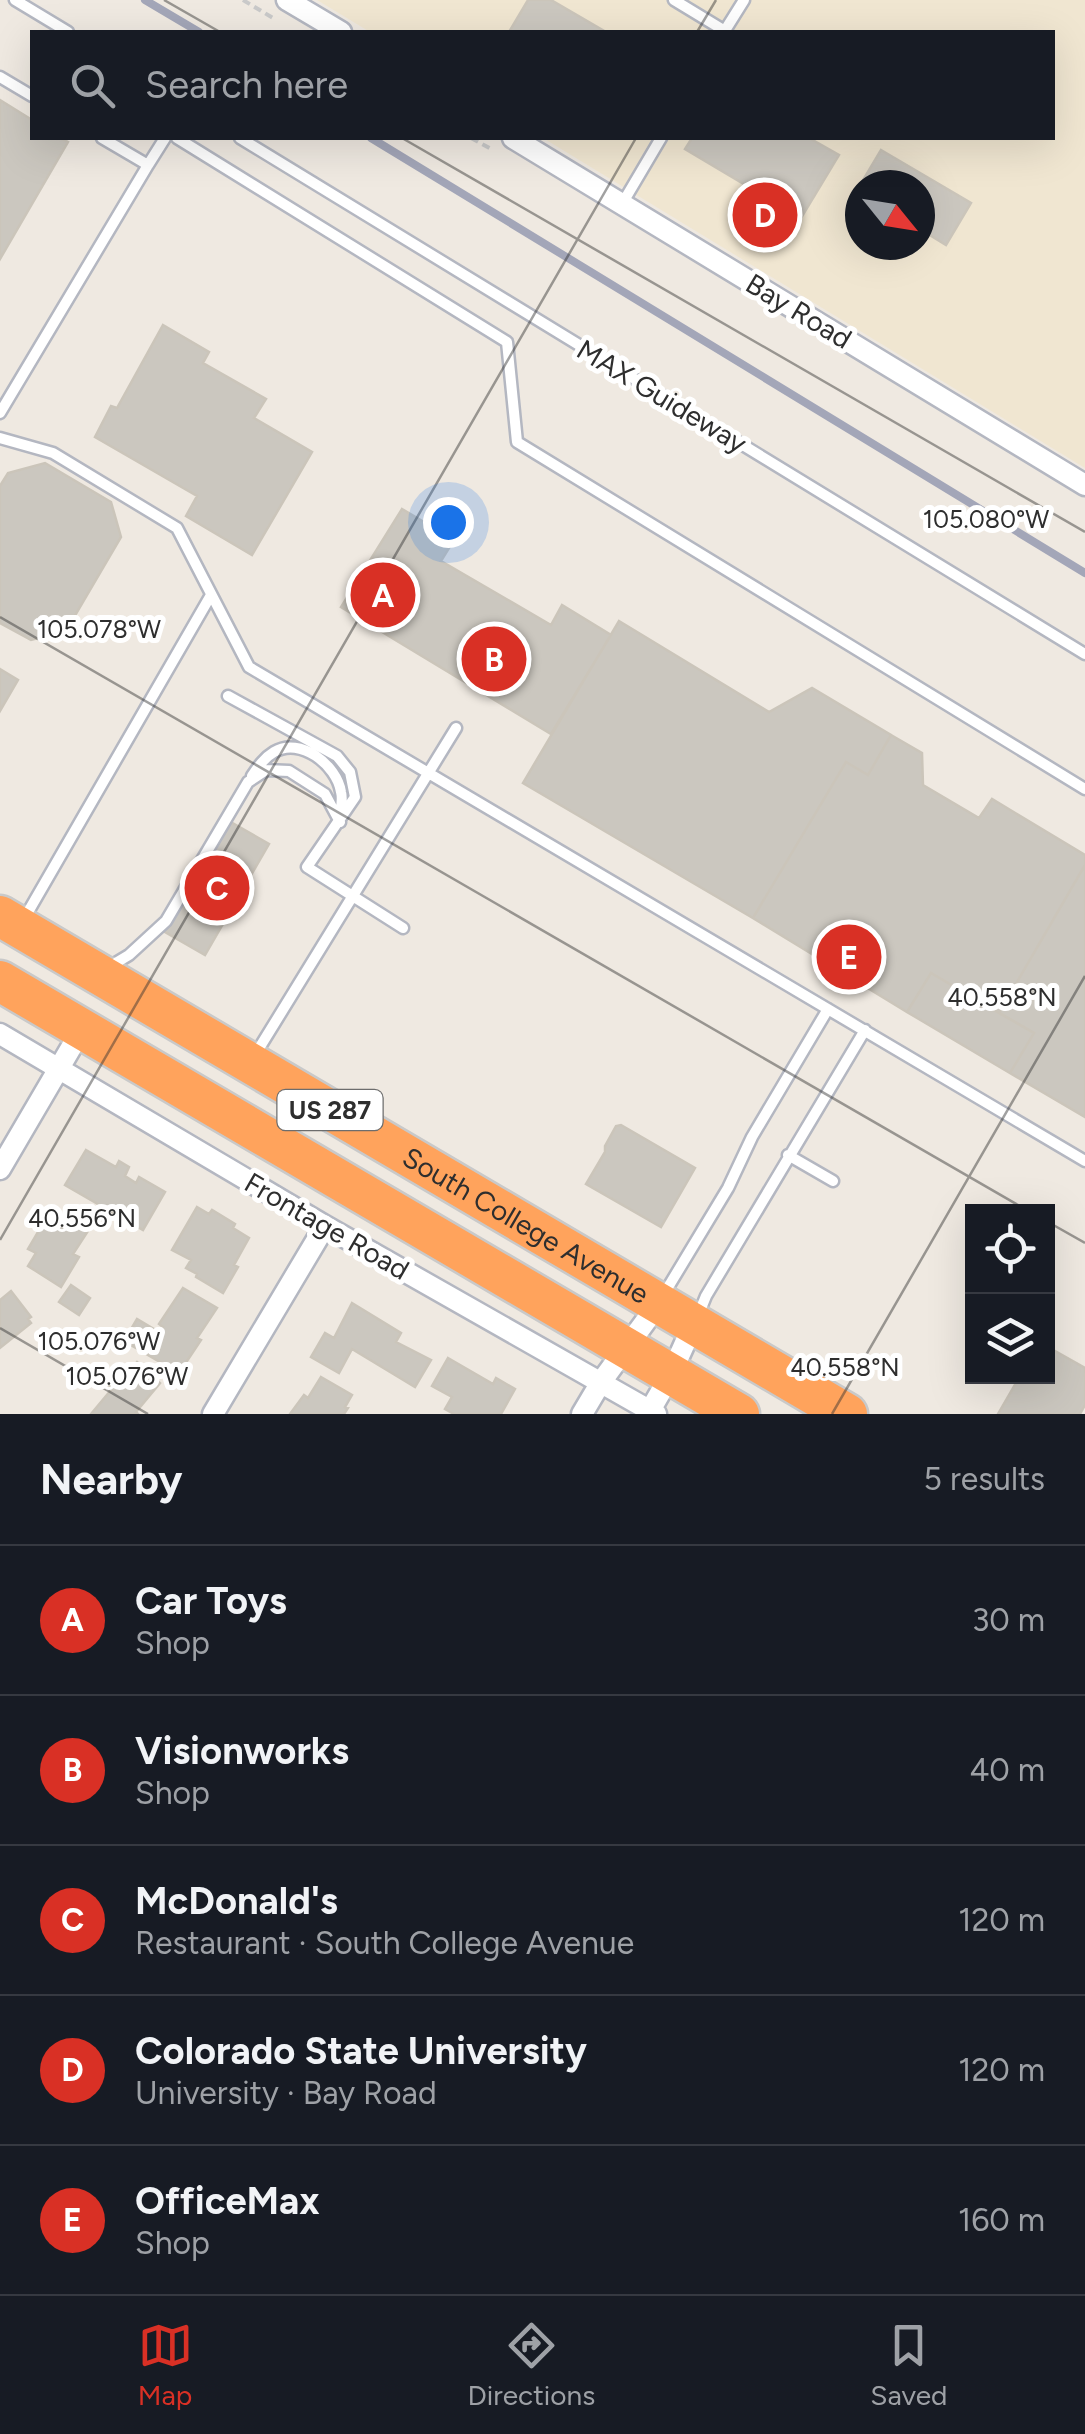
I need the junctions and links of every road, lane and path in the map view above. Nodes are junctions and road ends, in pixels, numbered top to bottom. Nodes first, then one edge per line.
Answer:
1 (15, 0) edge
2 (288, 0) edge
3 (674, 0) edge
4 (744, 0) edge
5 (313, 7) edge
6 (65, 30) edge
7 (339, 30) edge
8 (722, 30) edge
9 (726, 30) edge
10 (0, 77) edge
11 (30, 95) edge
12 (105, 140) edge
13 (164, 140) edge
14 (180, 140) edge
15 (243, 140) edge
16 (516, 140) edge
17 (660, 140) edge
18 (148, 165) junction
19 (622, 204) junction
20 (0, 413) edge
21 (0, 438) edge
22 (1085, 485) edge
23 (211, 595) junction
24 (1085, 654) edge
25 (228, 696) dead end
26 (456, 728) dead end
27 (428, 773) junction
28 (248, 782) junction
29 (1085, 789) edge
30 (340, 822) junction
31 (352, 896) junction
32 (10, 921) edge
33 (403, 928) dead end
34 (99, 974) junction
35 (0, 981) edge
36 (828, 1009) junction
37 (82, 1030) junction
38 (865, 1030) junction
39 (0, 1034) edge
40 (250, 1063) junction
41 (143, 1064) junction
42 (59, 1068) junction
43 (788, 1156) junction
44 (1085, 1161) edge
45 (0, 1169) edge
46 (833, 1181) dead end
47 (324, 1226) junction
48 (659, 1303) junction
49 (694, 1323) junction
50 (627, 1348) junction
51 (671, 1374) junction
52 (600, 1382) junction
53 (651, 1413) edge
54 (213, 1414) edge
55 (582, 1414) edge
56 (740, 1414) edge
57 (847, 1414) edge

1 - 6 lane
2 - 5 street
3 - 8 lane
4 - 9 lane
5 - 7 street
10 - 11 lane
12 - 18 lane
13 - 18 lane
14 - 29 lane
15 - 24 lane, MAX Guideway
16 - 19 street, Bay Road
17 - 19 lane
18 - 20 lane
19 - 22 street, Bay Road
21 - 23 lane
23 - 27 lane
23 - 32 lane
25 - 30 lane
26 - 27 lane
27 - 31 lane
27 - 36 lane
28 - 30 lane
28 - 30 lane
28 - 34 lane
30 - 31 lane
31 - 33 lane
31 - 40 lane
32 - 34 highway, South College Avenue / US 287
34 - 40 highway, South College Avenue / US 287
35 - 37 highway, South College Avenue / US 287
36 - 38 lane
36 - 48 lane
37 - 41 highway, South College Avenue / US 287
37 - 42 street
38 - 43 lane
38 - 44 lane
39 - 42 street, Frontage Road
40 - 41 highway
40 - 48 highway, South College Avenue / US 287
41 - 50 highway, South College Avenue / US 287
42 - 45 street
42 - 47 street, Frontage Road
43 - 46 lane
43 - 49 lane
47 - 52 street, Frontage Road
47 - 54 street
48 - 49 highway, South College Avenue / US 287
48 - 50 street
49 - 51 street
49 - 57 highway, South College Avenue / US 287
50 - 51 highway, South College Avenue / US 287
50 - 52 street
51 - 53 street
51 - 56 highway, South College Avenue / US 287
52 - 53 street, Frontage Road
52 - 55 street

